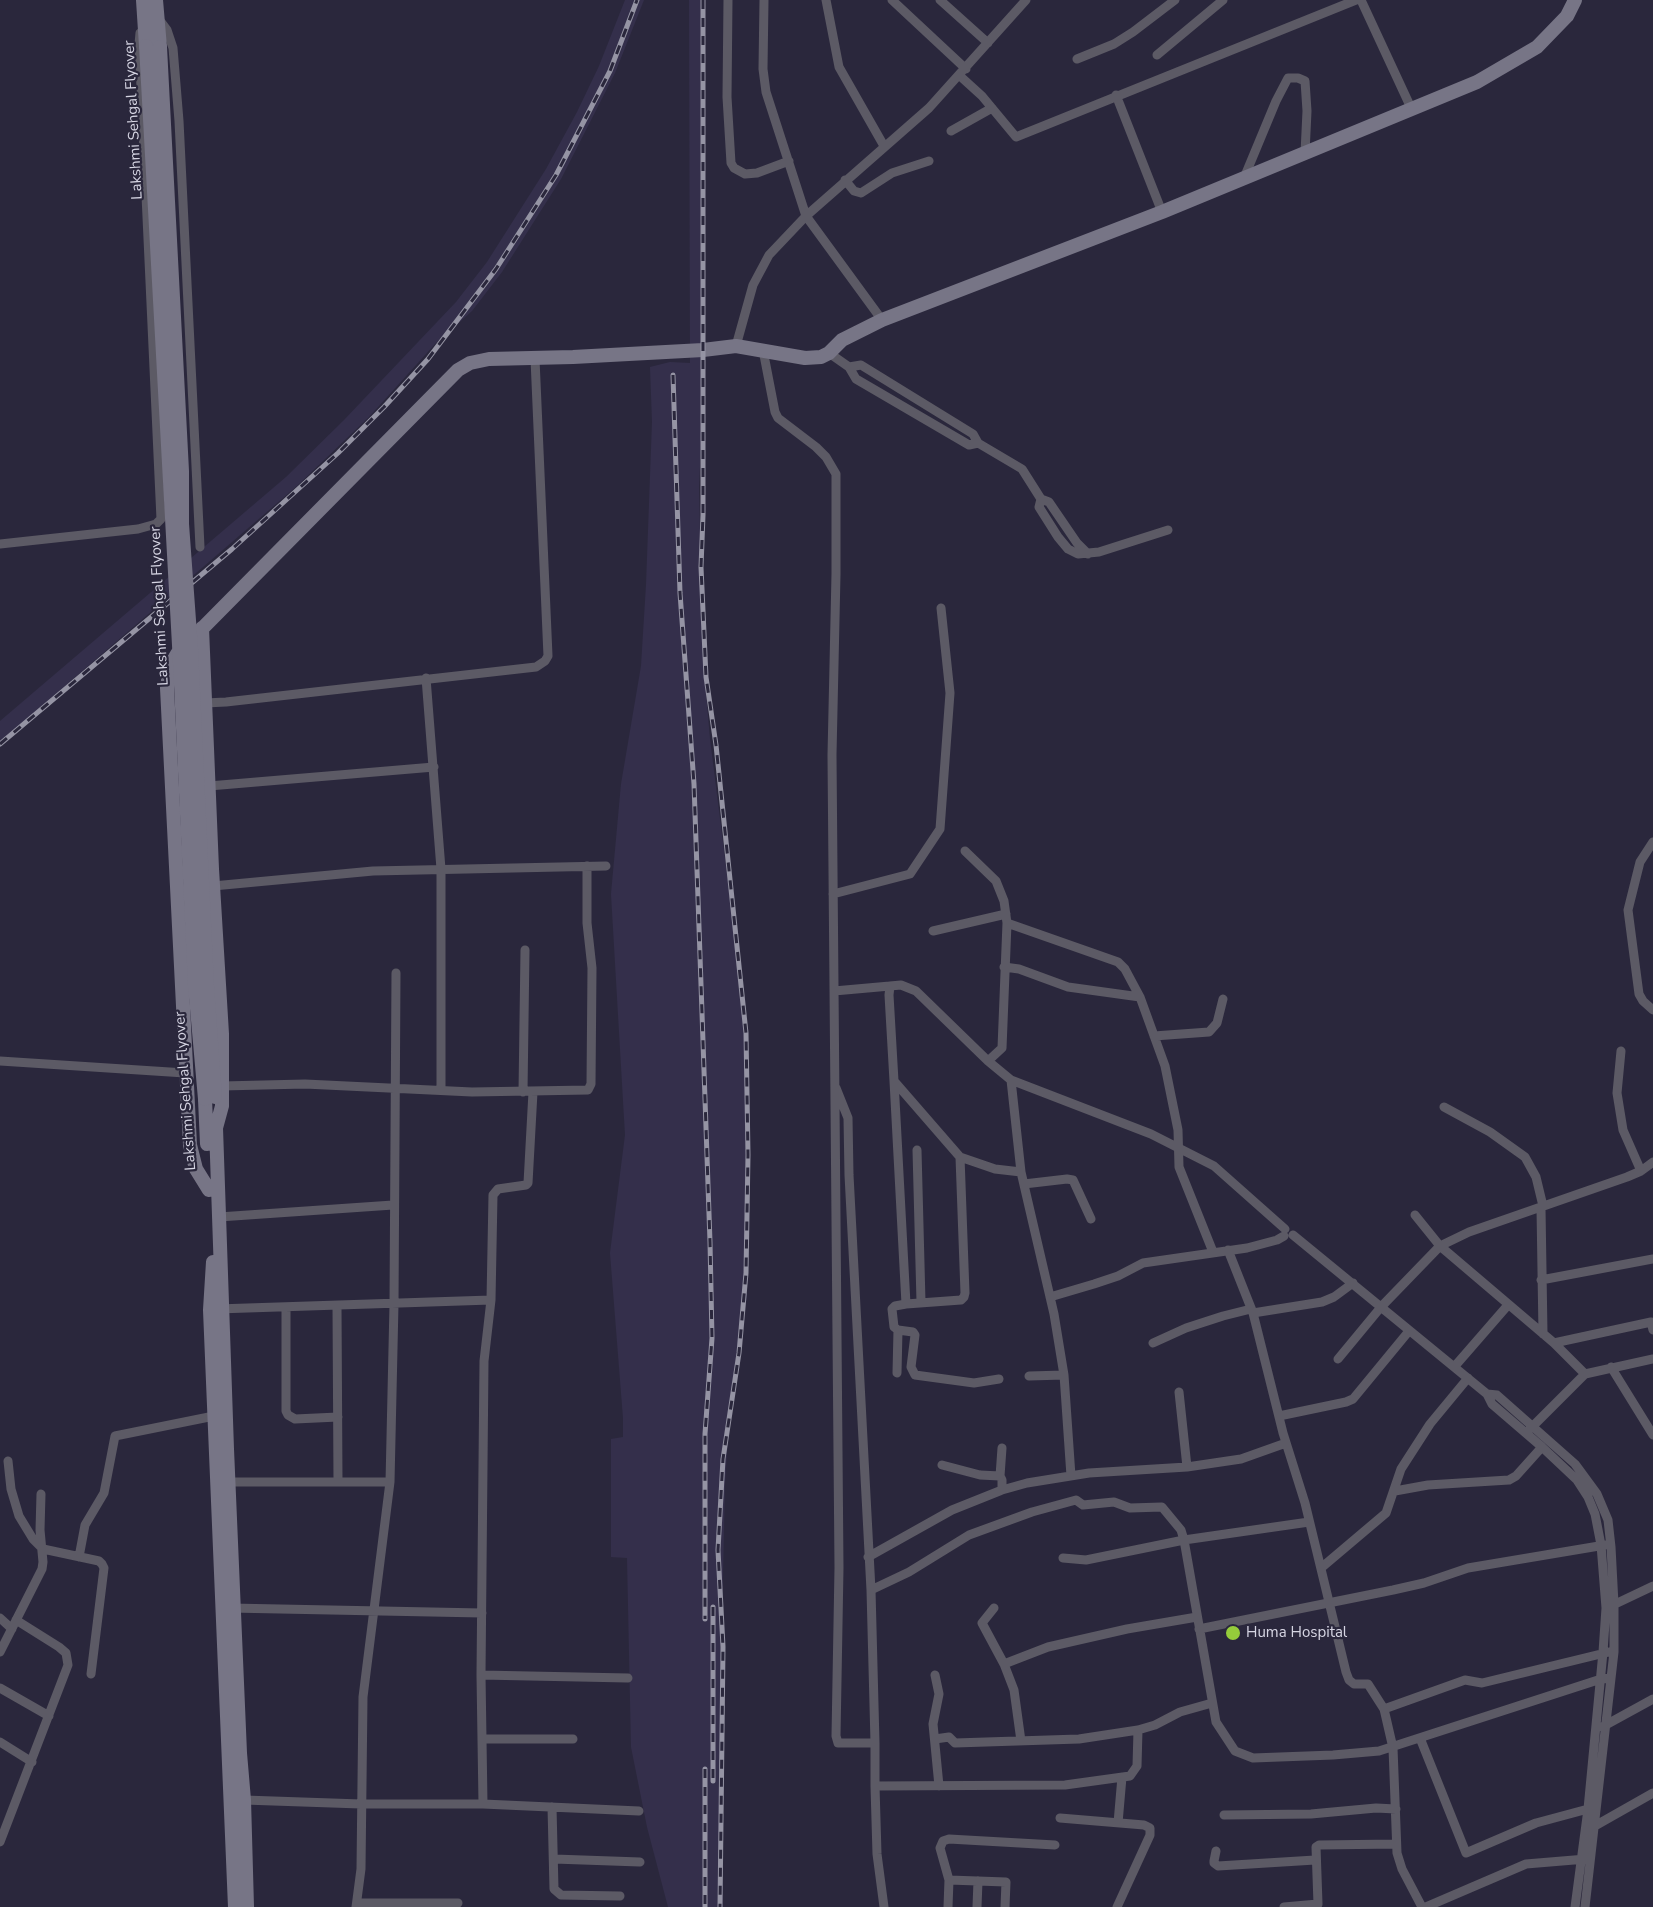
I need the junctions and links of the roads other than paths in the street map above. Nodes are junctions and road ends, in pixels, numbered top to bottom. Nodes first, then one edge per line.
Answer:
1 (143, 0) edge
2 (156, 0) edge
3 (728, 0) edge
4 (764, 0) edge
5 (826, 0) edge
6 (892, 0) edge
7 (940, 0) edge
8 (1026, 0) edge
9 (1175, 0) edge
10 (1223, 0) edge
11 (1356, 0) edge
12 (1361, 0) edge
13 (1575, 0) edge
14 (1344, 2) edge
15 (152, 19) junction
16 (988, 43) junction
17 (1157, 55) dead end
18 (1077, 59) dead end
19 (963, 73) junction
20 (1116, 95) junction
21 (992, 108) junction
22 (1413, 110) junction
23 (951, 131) dead end
24 (884, 146) junction
25 (1305, 153) junction
26 (789, 161) junction
27 (929, 161) dead end
28 (1244, 178) junction
29 (845, 180) junction
30 (1162, 212) junction
31 (806, 216) junction
32 (882, 320) junction
33 (736, 346) junction
34 (762, 350) junction
35 (829, 353) junction
36 (535, 359) junction
37 (849, 367) junction
38 (978, 443) junction
39 (1168, 530) dead end
40 (0, 544) edge
41 (200, 547) dead end
42 (941, 608) dead end
43 (202, 628) junction
44 (426, 678) junction
45 (205, 703) junction
46 (434, 767) junction
47 (208, 786) junction
48 (1653, 842) edge
49 (965, 851) dead end
50 (587, 866) junction
51 (606, 866) dead end
52 (441, 869) junction
53 (213, 886) junction
54 (833, 894) junction
55 (1007, 918) junction
56 (933, 931) dead end
57 (525, 950) dead end
58 (1004, 967) junction
59 (396, 973) dead end
60 (890, 986) junction
61 (834, 991) junction
62 (1140, 997) junction
63 (1222, 999) dead end
64 (1653, 1010) edge
65 (1154, 1036) junction
66 (1621, 1051) dead end
67 (0, 1061) edge
68 (988, 1062) junction
69 (185, 1073) junction
70 (1011, 1080) junction
71 (894, 1081) junction
72 (835, 1086) junction
73 (394, 1088) junction
74 (441, 1090) junction
75 (528, 1092) junction
76 (214, 1094) junction
77 (1444, 1107) dead end
78 (1178, 1148) junction
79 (917, 1150) dead end
80 (960, 1157) junction
81 (1653, 1162) edge
82 (1641, 1171) junction
83 (1021, 1172) junction
84 (1024, 1184) junction
85 (209, 1190) junction
86 (393, 1205) junction
87 (1542, 1207) junction
88 (1415, 1215) dead end
89 (219, 1217) junction
90 (1091, 1219) dead end
91 (1287, 1234) junction
92 (1440, 1246) junction
93 (1228, 1250) junction
94 (1213, 1252) junction
95 (1653, 1259) edge
96 (1541, 1280) junction
97 (1353, 1284) junction
98 (1050, 1297) junction
99 (491, 1300) junction
100 (921, 1302) junction
101 (394, 1304) junction
102 (906, 1304) junction
103 (1508, 1305) junction
104 (337, 1306) junction
105 (286, 1307) junction
106 (1381, 1307) junction
107 (216, 1310) junction
108 (1252, 1311) junction
109 (898, 1330) junction
110 (1653, 1330) edge
111 (1409, 1331) junction
112 (1543, 1334) junction
113 (1154, 1343) dead end
114 (1554, 1343) junction
115 (1338, 1359) dead end
116 (1653, 1359) edge
117 (1455, 1366) junction
118 (1611, 1367) junction
119 (897, 1373) dead end
120 (1585, 1374) junction
121 (1064, 1375) junction
122 (1029, 1376) dead end
123 (1468, 1378) junction
124 (999, 1379) dead end
125 (1179, 1392) dead end
126 (214, 1416) junction
127 (1279, 1416) junction
128 (338, 1417) junction
129 (1530, 1429) junction
130 (1653, 1435) edge
131 (1286, 1443) junction
132 (1542, 1447) junction
133 (1002, 1448) dead end
134 (8, 1461) dead end
135 (942, 1465) dead end
136 (1187, 1467) junction
137 (999, 1476) junction
138 (1071, 1476) junction
139 (1580, 1477) junction
140 (228, 1482) junction
141 (338, 1482) junction
142 (390, 1482) junction
143 (11, 1490) junction
144 (1002, 1490) junction
145 (1395, 1491) junction
146 (0, 1492) edge
147 (41, 1494) dead end
148 (1309, 1521) junction
149 (1184, 1540) junction
150 (1606, 1544) junction
151 (43, 1549) junction
152 (78, 1557) junction
153 (868, 1557) junction
154 (1063, 1558) dead end
155 (1321, 1568) junction
156 (1653, 1586) edge
157 (871, 1590) junction
158 (1328, 1602) junction
159 (1610, 1606) junction
160 (229, 1608) junction
161 (994, 1608) dead end
162 (375, 1611) junction
163 (482, 1613) junction
164 (1197, 1617) junction
165 (0, 1618) edge
166 (14, 1624) junction
167 (1199, 1629) junction
168 (0, 1652) edge
169 (1608, 1652) junction
170 (1004, 1664) junction
171 (91, 1674) dead end
172 (481, 1675) junction
173 (935, 1675) dead end
174 (628, 1678) dead end
175 (1611, 1678) junction
176 (1601, 1679) junction
177 (0, 1688) edge
178 (1653, 1698) edge
179 (1212, 1703) junction
180 (1384, 1709) junction
181 (49, 1716) junction
182 (1605, 1725) junction
183 (1138, 1730) junction
184 (1595, 1731) junction
185 (1420, 1738) junction
186 (482, 1739) junction
187 (573, 1739) dead end
188 (935, 1739) junction
189 (1021, 1741) junction
190 (0, 1742) edge
191 (875, 1743) junction
192 (1393, 1748) junction
193 (1598, 1748) junction
194 (32, 1761) junction
195 (1122, 1777) junction
196 (1595, 1784) junction
197 (875, 1786) junction
198 (939, 1786) junction
199 (1653, 1793) edge
200 (244, 1800) junction
201 (361, 1804) junction
202 (483, 1804) junction
203 (552, 1807) junction
204 (1396, 1809) junction
205 (1588, 1809) junction
206 (639, 1811) dead end
207 (1224, 1815) dead end
208 (1060, 1818) dead end
209 (1118, 1823) junction
210 (1595, 1826) junction
211 (1585, 1831) junction
212 (0, 1842) edge
213 (1396, 1844) junction
214 (1055, 1845) dead end
215 (1216, 1851) dead end
216 (554, 1859) junction
217 (1591, 1859) junction
218 (1316, 1860) junction
219 (1580, 1860) junction
220 (640, 1862) dead end
221 (949, 1880) junction
222 (978, 1881) junction
223 (620, 1896) dead end
224 (458, 1903) dead end
225 (356, 1905) edge
226 (1318, 1905) edge
227 (235, 1907) edge
228 (247, 1907) edge
229 (884, 1907) edge
230 (948, 1907) edge
231 (976, 1907) edge
232 (1005, 1907) edge
233 (1117, 1907) edge
234 (1284, 1907) edge
235 (1424, 1907) edge
236 (1575, 1907) edge
237 (1585, 1907) edge

1 - 15 main road
2 - 15 main road
3 - 26 street
4 - 26 street
5 - 24 street
6 - 19 street
7 - 16 street
8 - 16 street
9 - 18 street
10 - 17 street
11 - 14 street
12 - 22 street
13 - 22 main road
14 - 20 street
15 - 40 street
15 - 41 street
15 - 76 main road, Lakshmi Sehgal Flyover, bridge
16 - 19 street
19 - 21 street
19 - 24 street
20 - 21 street
20 - 30 street
21 - 23 street
22 - 25 main road
24 - 29 street
25 - 28 main road
25 - 28 street
26 - 31 street
27 - 29 street
28 - 30 main road
29 - 31 street
30 - 32 main road
31 - 32 street
31 - 33 street
32 - 35 main road
33 - 34 main road
33 - 36 main road
34 - 35 main road
34 - 54 street
35 - 37 street
36 - 43 main road
36 - 44 street
37 - 38 street
37 - 38 street
38 - 39 street
42 - 54 street
43 - 45 main road
43 - 69 main road
44 - 45 street
44 - 46 street
45 - 47 main road
46 - 47 street
46 - 52 street
47 - 53 main road
48 - 64 street
49 - 55 street
50 - 51 street
50 - 52 street
50 - 75 street
52 - 53 street
52 - 74 street
53 - 76 main road
54 - 61 street
55 - 56 street
55 - 58 street
55 - 62 street
57 - 75 street
58 - 62 street
58 - 68 street
59 - 73 street
60 - 61 street
60 - 68 street
60 - 71 street
61 - 72 street
62 - 65 street
63 - 65 street
65 - 78 street
66 - 82 street
67 - 69 street
68 - 70 street
69 - 85 main road
70 - 78 street
70 - 83 street
71 - 80 street
71 - 102 street
72 - 153 street
72 - 191 street
73 - 74 street
73 - 76 street
73 - 86 street
74 - 75 street
75 - 99 street
76 - 85 main road, Lakshmi Sehgal Flyover
76 - 89 main road, Lakshmi Sehgal Flyover
77 - 87 street
78 - 91 street
78 - 94 street
79 - 100 street
80 - 83 street
80 - 100 street
81 - 82 street
82 - 87 street
83 - 84 street
84 - 90 street
84 - 98 street
85 - 107 main road, Lakshmi Sehgal Flyover
86 - 89 street
86 - 101 street
87 - 92 street
87 - 96 street
88 - 92 street
89 - 107 main road, Lakshmi Sehgal Flyover
91 - 93 street
91 - 97 street
92 - 103 street
92 - 106 street
93 - 94 street
93 - 108 street
94 - 98 street
95 - 96 street
96 - 112 street
97 - 106 street
97 - 108 street
98 - 121 street
99 - 101 street
99 - 163 street
100 - 102 street
101 - 104 street
101 - 142 street
102 - 109 street
103 - 112 street
103 - 117 street
104 - 105 street
104 - 128 street
105 - 107 street
105 - 128 street
106 - 111 street
106 - 115 street
107 - 126 main road
107 - 140 main road
108 - 113 street
108 - 127 street
109 - 119 street
109 - 124 street
110 - 114 street
111 - 117 street
111 - 127 street
112 - 114 street
114 - 120 street
116 - 118 street
117 - 123 street
118 - 120 street
118 - 130 street
120 - 129 street
121 - 122 street
121 - 138 street
123 - 129 street
123 - 145 street
125 - 136 street
126 - 152 street
126 - 160 main road
127 - 131 street
128 - 141 street
129 - 132 street
129 - 139 street
131 - 136 street
131 - 148 street
132 - 139 street
132 - 145 street
133 - 137 street
134 - 143 street
135 - 137 street
136 - 138 street
137 - 144 street
138 - 144 street
139 - 150 street
140 - 141 street
140 - 160 main road
141 - 142 street
142 - 162 street
143 - 146 street
143 - 151 street
144 - 153 street
145 - 155 street
147 - 151 street
148 - 149 street
148 - 155 street
149 - 154 street
149 - 157 street
149 - 164 street
150 - 158 street
150 - 159 street
151 - 152 street
151 - 166 street
152 - 171 street
153 - 157 street
155 - 158 street
156 - 159 street
157 - 191 street
158 - 167 street
158 - 180 street
159 - 169 street
160 - 162 street
160 - 200 main road
160 - 227 main road
161 - 170 street
162 - 163 street
162 - 201 street
163 - 172 street
164 - 167 street
164 - 170 street
165 - 166 street
166 - 168 street
166 - 181 street
167 - 179 street
169 - 175 street
169 - 176 street
169 - 180 street
170 - 189 street
172 - 174 street
172 - 186 street
173 - 188 street
175 - 176 street
175 - 182 street
176 - 184 street
176 - 185 street
177 - 181 street
178 - 182 street
179 - 183 street
179 - 192 street
180 - 192 street
181 - 194 street
182 - 184 street
182 - 193 street
183 - 189 street
183 - 195 street
184 - 193 street
185 - 192 street
185 - 205 street
186 - 187 street
186 - 202 street
188 - 189 street
188 - 198 street
190 - 194 street
191 - 197 street
192 - 204 street
193 - 196 street
194 - 212 street
195 - 198 street
195 - 209 street
196 - 205 street
196 - 210 street
197 - 198 street
197 - 229 street
199 - 210 street
200 - 201 street
200 - 228 main road
201 - 202 street
201 - 225 street
202 - 203 street
203 - 206 street
203 - 216 street
204 - 207 street
204 - 213 street
205 - 211 street
208 - 209 street
209 - 233 street
210 - 211 street
210 - 217 street
211 - 219 street
213 - 218 street
213 - 235 street
214 - 221 street
215 - 218 street
216 - 220 street
216 - 223 street
217 - 219 street
217 - 237 street
218 - 226 street
219 - 235 street
219 - 236 street
221 - 222 street
221 - 230 street
222 - 231 street
222 - 232 street
224 - 225 street
226 - 234 street

